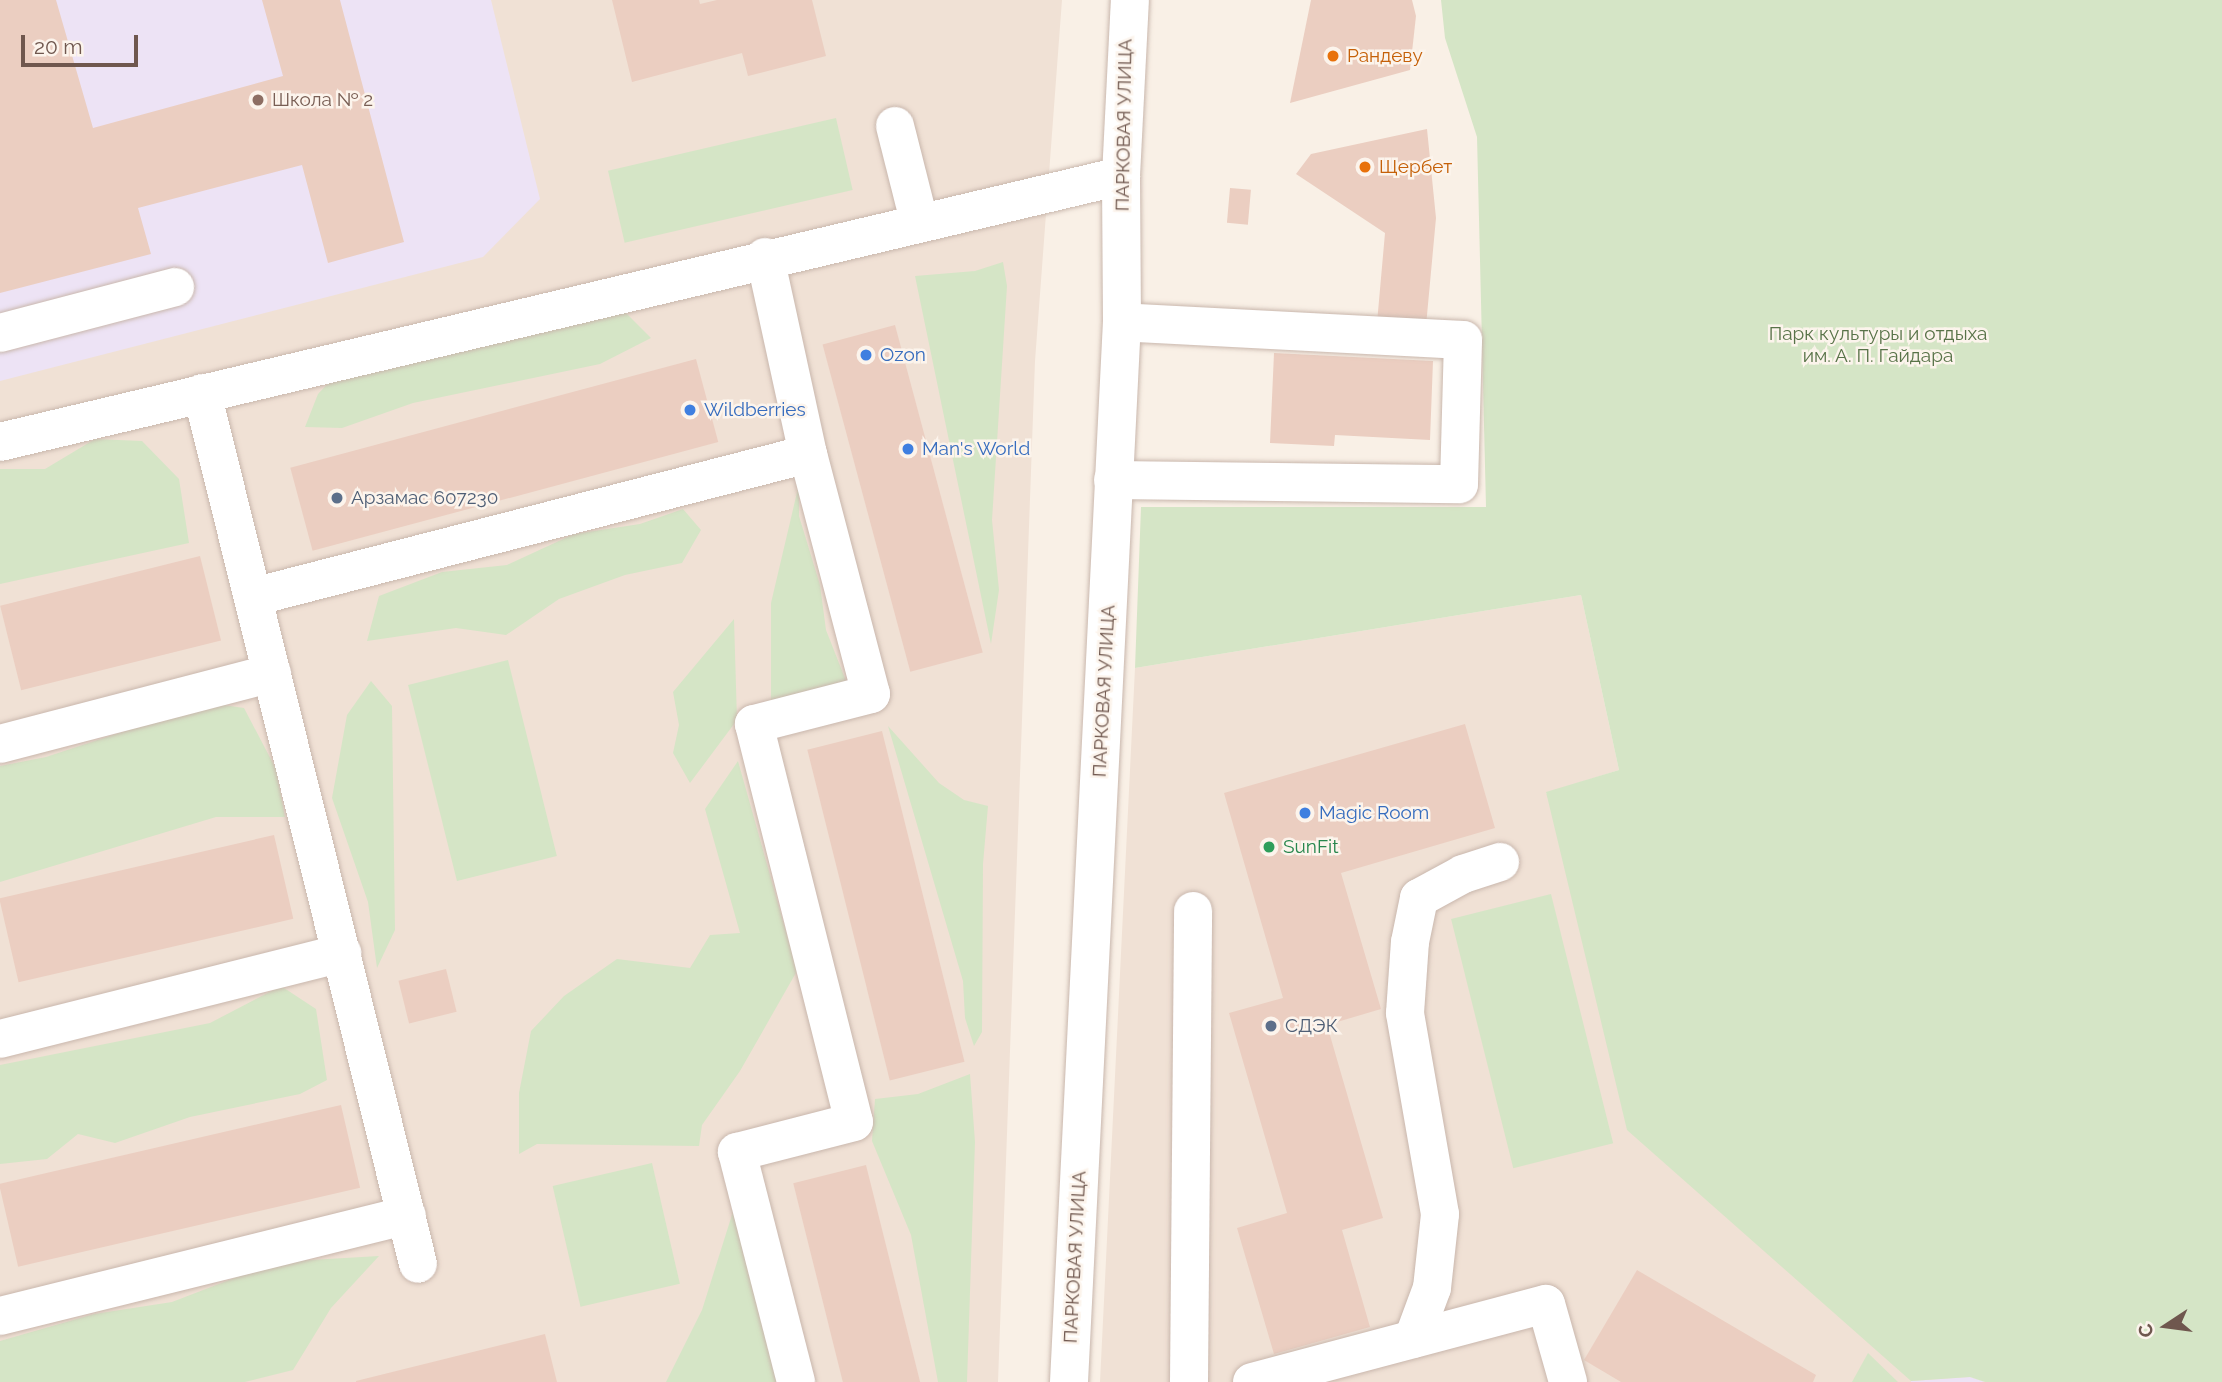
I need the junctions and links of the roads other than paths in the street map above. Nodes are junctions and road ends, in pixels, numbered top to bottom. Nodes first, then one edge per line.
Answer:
1 (1130, 0) edge
2 (895, 126) dead end
3 (1121, 176) junction
4 (919, 221) junction
5 (765, 257) junction
6 (174, 287) dead end
7 (1122, 322) junction
8 (0, 333) edge
9 (202, 393) junction
10 (0, 442) edge
11 (808, 454) junction
12 (1113, 480) junction
13 (253, 597) junction
14 (272, 673) junction
15 (0, 744) edge
16 (1500, 862) dead end
17 (1193, 911) dead end
18 (342, 953) junction
19 (0, 1039) edge
20 (407, 1215) junction
21 (418, 1264) dead end
22 (0, 1316) edge
23 (1413, 1339) junction
24 (796, 1382) edge
25 (1069, 1382) edge
26 (1189, 1382) edge
27 (1252, 1382) edge
28 (1568, 1382) edge

1 - 3 street, ПАРКОВАЯ УЛИЦА
2 - 4 street
3 - 4 street
3 - 7 street, ПАРКОВАЯ УЛИЦА
4 - 5 street
5 - 9 street
5 - 11 street
6 - 8 street
7 - 12 street, ПАРКОВАЯ УЛИЦА
7 - 12 street
9 - 10 street
9 - 13 street
11 - 13 street
11 - 24 street
12 - 25 street, ПАРКОВАЯ УЛИЦА
13 - 14 street
14 - 15 street
14 - 18 street
16 - 23 street
17 - 26 street
18 - 19 street
18 - 20 street
20 - 21 street
20 - 22 street
23 - 27 street
23 - 28 street

